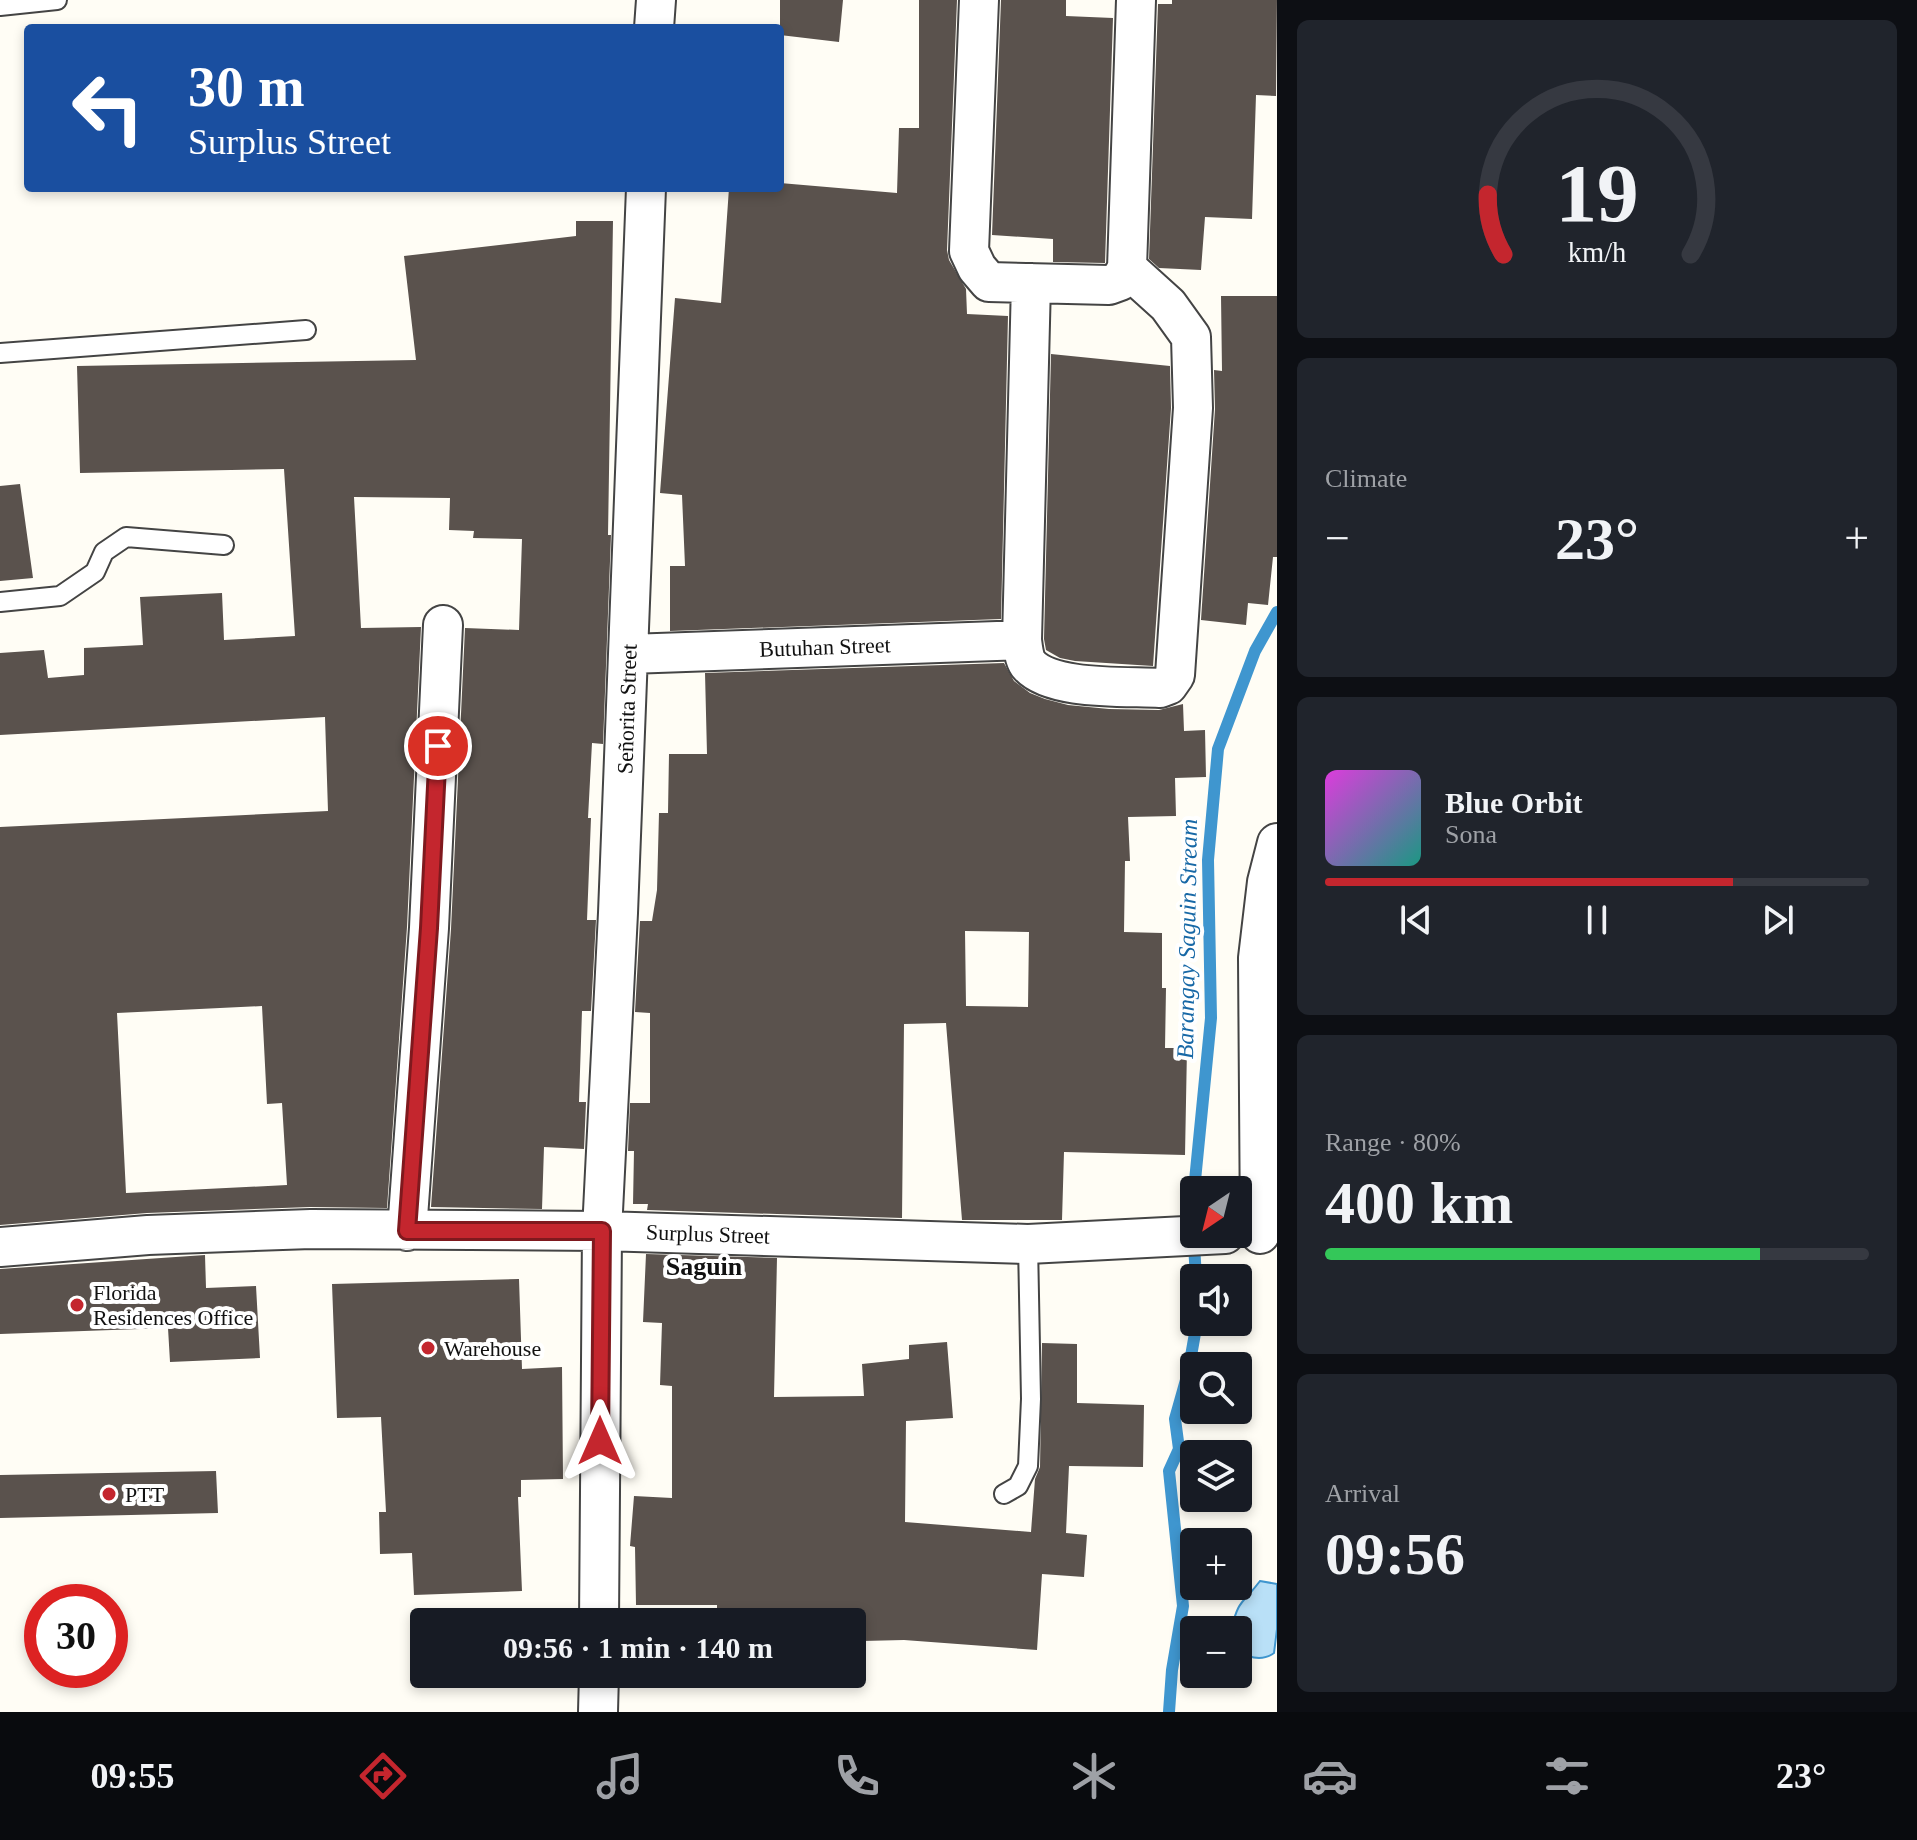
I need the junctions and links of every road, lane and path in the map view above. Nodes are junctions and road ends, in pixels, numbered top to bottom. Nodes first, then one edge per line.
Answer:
1 (57, 0) edge
2 (656, 0) edge
3 (979, 0) edge
4 (1136, 0) edge
5 (0, 6) edge
6 (654, 24) edge
7 (646, 192) edge
8 (1127, 268) junction
9 (1031, 283) junction
10 (306, 330) dead end
11 (0, 353) edge
12 (224, 545) dead end
13 (0, 602) edge
14 (443, 625) dead end
15 (1022, 640) junction
16 (629, 654) junction
17 (1277, 843) edge
18 (1252, 1176) edge
19 (407, 1231) junction
20 (602, 1231) junction
21 (1180, 1235) edge
22 (1028, 1244) junction
23 (0, 1247) edge
24 (1004, 1494) dead end
25 (599, 1608) edge
26 (599, 1688) edge
27 (598, 1712) edge

1 - 5 lane
2 - 6 street
3 - 9 street
4 - 8 street
7 - 16 street, Señorita Street
8 - 9 street
8 - 15 street
9 - 15 street
10 - 11 lane
12 - 13 lane
14 - 19 street
15 - 16 street, Butuhan Street
16 - 20 street, Señorita Street
17 - 18 street
19 - 20 street, Surplus Street
19 - 23 street, Surplus Street
20 - 22 street, Surplus Street
20 - 25 street, Señorita Street
21 - 22 street, Surplus Street
22 - 24 lane
26 - 27 street

